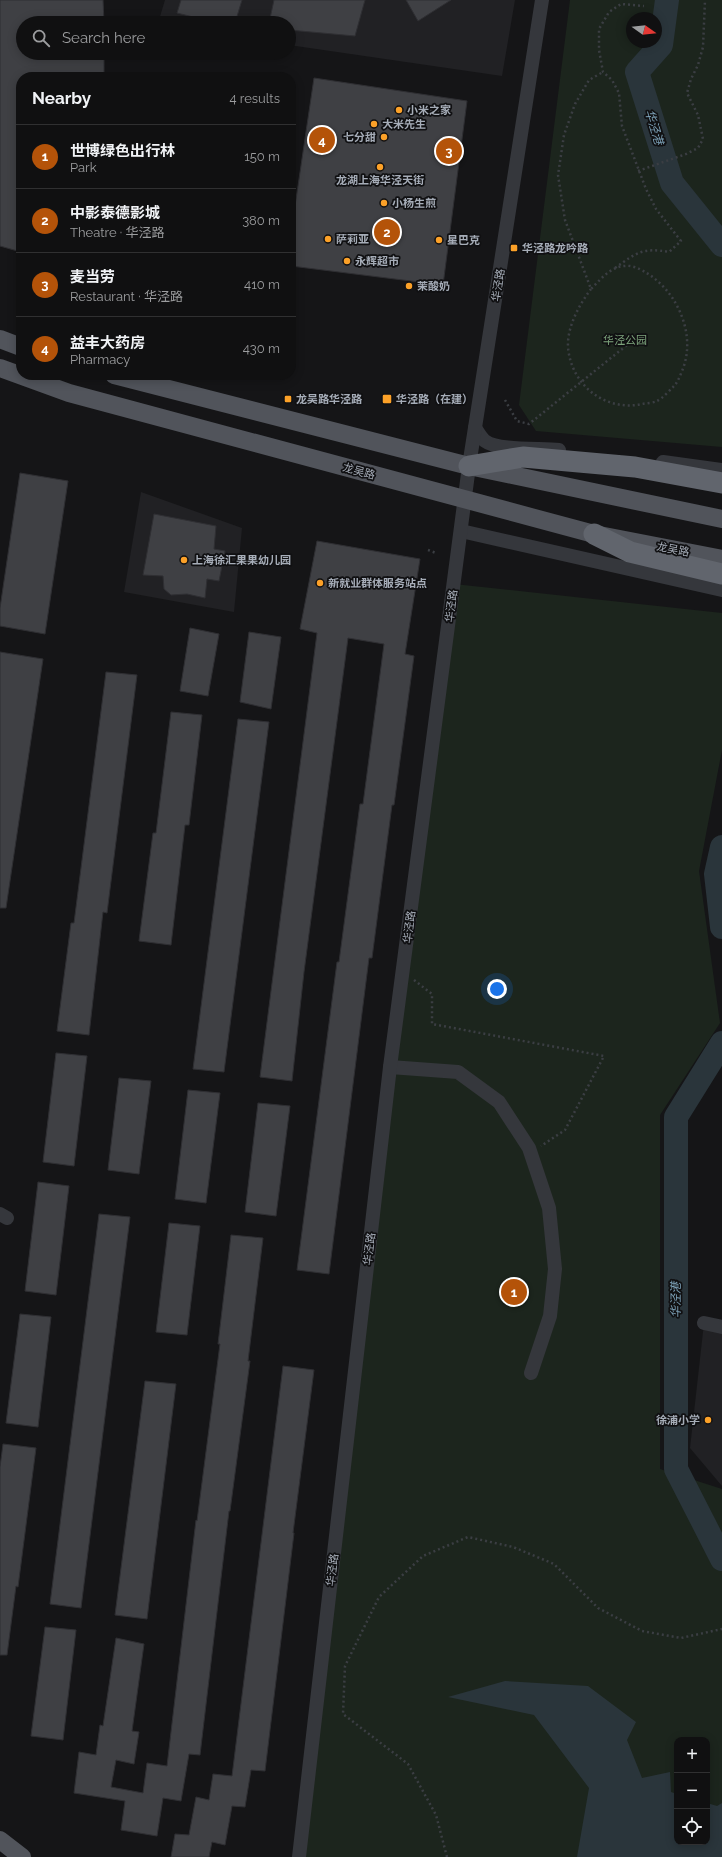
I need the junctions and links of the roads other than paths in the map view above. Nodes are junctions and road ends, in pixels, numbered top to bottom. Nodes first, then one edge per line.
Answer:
1 (542, 0) edge
2 (0, 339) edge
3 (16, 344) edge
4 (0, 368) edge
5 (16, 374) edge
6 (33, 380) edge
7 (134, 380) edge
8 (475, 428) junction
9 (469, 466) junction
10 (722, 470) edge
11 (722, 482) edge
12 (465, 500) junction
13 (722, 519) edge
14 (461, 531) junction
15 (594, 534) junction
16 (722, 559) edge
17 (722, 574) edge
18 (722, 590) edge
19 (390, 1067) junction
20 (704, 1323) dead end
21 (722, 1327) edge
22 (531, 1373) dead end
23 (0, 1840) edge
24 (22, 1857) edge
25 (299, 1857) edge

1 - 8 street, 华泾路
2 - 3 main road
4 - 5 main road, 龙吴路
6 - 12 main road, 龙吴路
7 - 9 main road
8 - 9 street, 华泾路
8 - 10 street
9 - 11 highway
9 - 12 street, 华泾路
9 - 13 main road
12 - 14 street, 华泾路
12 - 15 main road, 龙吴路
14 - 18 street
14 - 19 street, 华泾路
15 - 16 main road, 龙吴路
15 - 17 highway
19 - 22 street
19 - 25 street, 华泾路
20 - 21 street
23 - 24 main road

